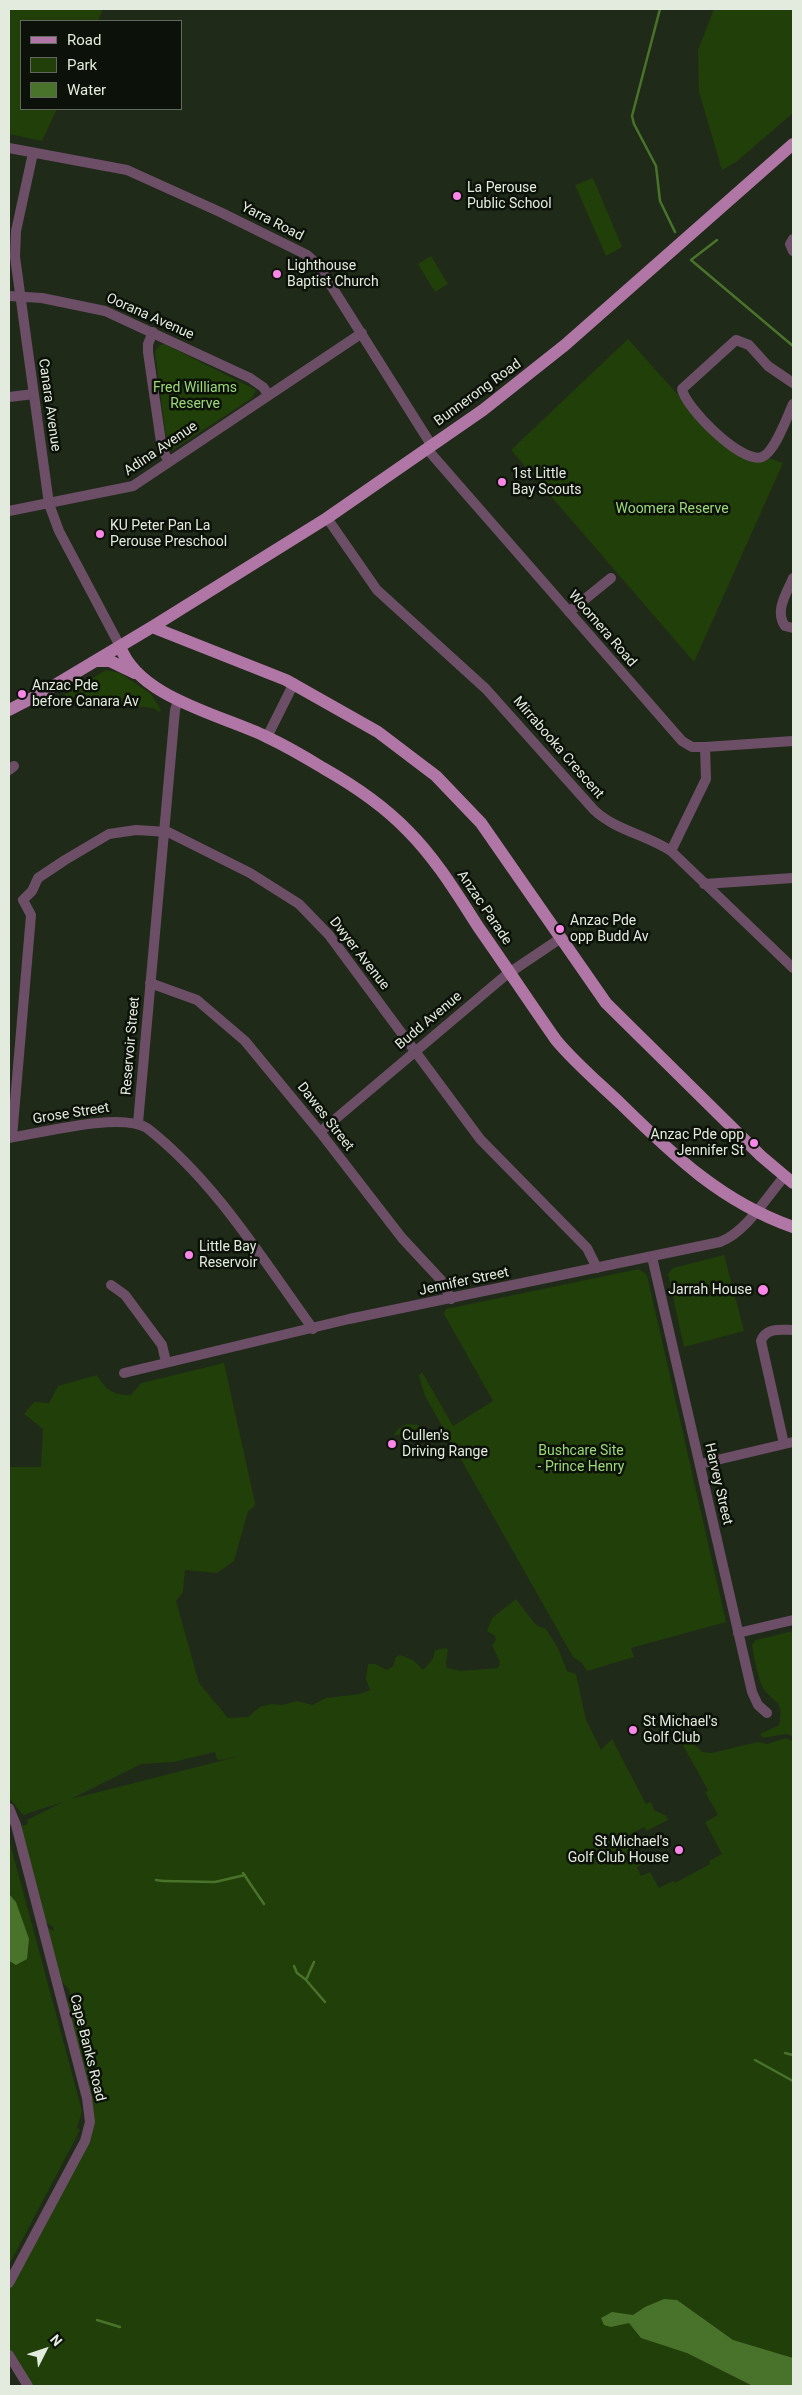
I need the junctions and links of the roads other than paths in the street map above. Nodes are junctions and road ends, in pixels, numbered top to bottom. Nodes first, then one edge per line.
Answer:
1 (793, 144) edge
2 (9, 148) edge
3 (33, 152) junction
4 (793, 239) edge
5 (793, 251) edge
6 (14, 296) edge
7 (153, 332) junction
8 (362, 333) junction
9 (793, 383) edge
10 (34, 394) junction
11 (268, 394) junction
12 (9, 397) edge
13 (793, 404) edge
14 (430, 447) junction
15 (169, 462) junction
16 (50, 504) junction
17 (9, 511) edge
18 (327, 518) junction
19 (611, 578) dead end
20 (793, 578) edge
21 (569, 612) junction
22 (152, 627) junction
23 (793, 628) edge
24 (120, 646) junction
25 (95, 661) junction
26 (137, 674) junction
27 (294, 684) junction
28 (178, 701) junction
29 (9, 710) edge
30 (267, 737) junction
31 (793, 741) edge
32 (705, 747) junction
33 (163, 830) junction
34 (671, 851) junction
35 (793, 878) edge
36 (704, 884) junction
37 (561, 938) junction
38 (793, 968) edge
39 (510, 973) junction
40 (150, 983) junction
41 (414, 1053) junction
42 (138, 1123) junction
43 (320, 1132) junction
44 (11, 1137) edge
45 (789, 1180) edge
46 (755, 1212) junction
47 (793, 1227) edge
48 (652, 1257) junction
49 (597, 1268) junction
50 (110, 1285) dead end
51 (451, 1299) junction
52 (313, 1329) junction
53 (793, 1330) edge
54 (166, 1362) junction
55 (124, 1373) dead end
56 (788, 1443) edge
57 (700, 1464) junction
58 (793, 1620) edge
59 (738, 1633) junction
60 (767, 1713) dead end
61 (9, 1808) edge
62 (9, 2283) edge
63 (9, 2355) edge
64 (28, 2386) edge

1 - 14 main road, Bunnerong Road
2 - 3 street, Yarra Road
3 - 6 street, Canara Avenue
3 - 8 street, Yarra Road
4 - 5 street
6 - 7 street, Oorana Avenue
6 - 10 street, Canara Avenue
7 - 11 street, Oorana Avenue
7 - 15 street
8 - 11 street, Adina Avenue
8 - 14 street, Yarra Road
9 - 13 street
10 - 12 street
10 - 16 street, Canara Avenue
11 - 15 street, Adina Avenue
14 - 18 main road, Bunnerong Road
14 - 21 street, Woomera Road
15 - 16 street, Adina Avenue
16 - 17 street, Adina Avenue
16 - 24 street, Canara Avenue
18 - 22 main road, Bunnerong Road
18 - 34 street, Mirrabooka Crescent
19 - 21 street
20 - 23 street
21 - 32 street, Woomera Road
22 - 24 main road
22 - 27 main road
24 - 25 main road
24 - 26 main road, Anzac Parade
25 - 26 main road
25 - 29 main road
26 - 28 main road, Anzac Parade
27 - 30 street
27 - 37 main road
28 - 30 main road, Anzac Parade
28 - 33 street, Reservoir Street
30 - 39 main road, Anzac Parade
31 - 32 street, Woomera Road
32 - 34 street
33 - 40 street, Reservoir Street
33 - 41 street, Dwyer Avenue
33 - 44 street, Dwyer Avenue
34 - 36 street, Mirrabooka Crescent
35 - 36 street
36 - 38 street, Mirrabooka Crescent
37 - 39 street, Budd Avenue
37 - 45 main road
39 - 41 street, Budd Avenue
39 - 46 main road, Anzac Parade
40 - 42 street, Reservoir Street
40 - 43 street, Dawes Street
41 - 43 street, Budd Avenue
41 - 49 street, Dwyer Avenue
42 - 44 street, Grose Street
42 - 52 street
43 - 51 street, Dawes Street
45 - 46 street, Jennifer Street
46 - 47 main road, Anzac Parade
46 - 48 street, Jennifer Street
48 - 49 street, Jennifer Street
48 - 57 street, Harvey Street
49 - 51 street, Jennifer Street
50 - 54 street
51 - 52 street, Jennifer Street
52 - 54 street, Jennifer Street
53 - 56 street
54 - 55 street, Jennifer Street
56 - 57 street
57 - 59 street, Harvey Street
58 - 59 street
59 - 60 street, Harvey Street
61 - 62 street, Cape Banks Road
63 - 64 street

